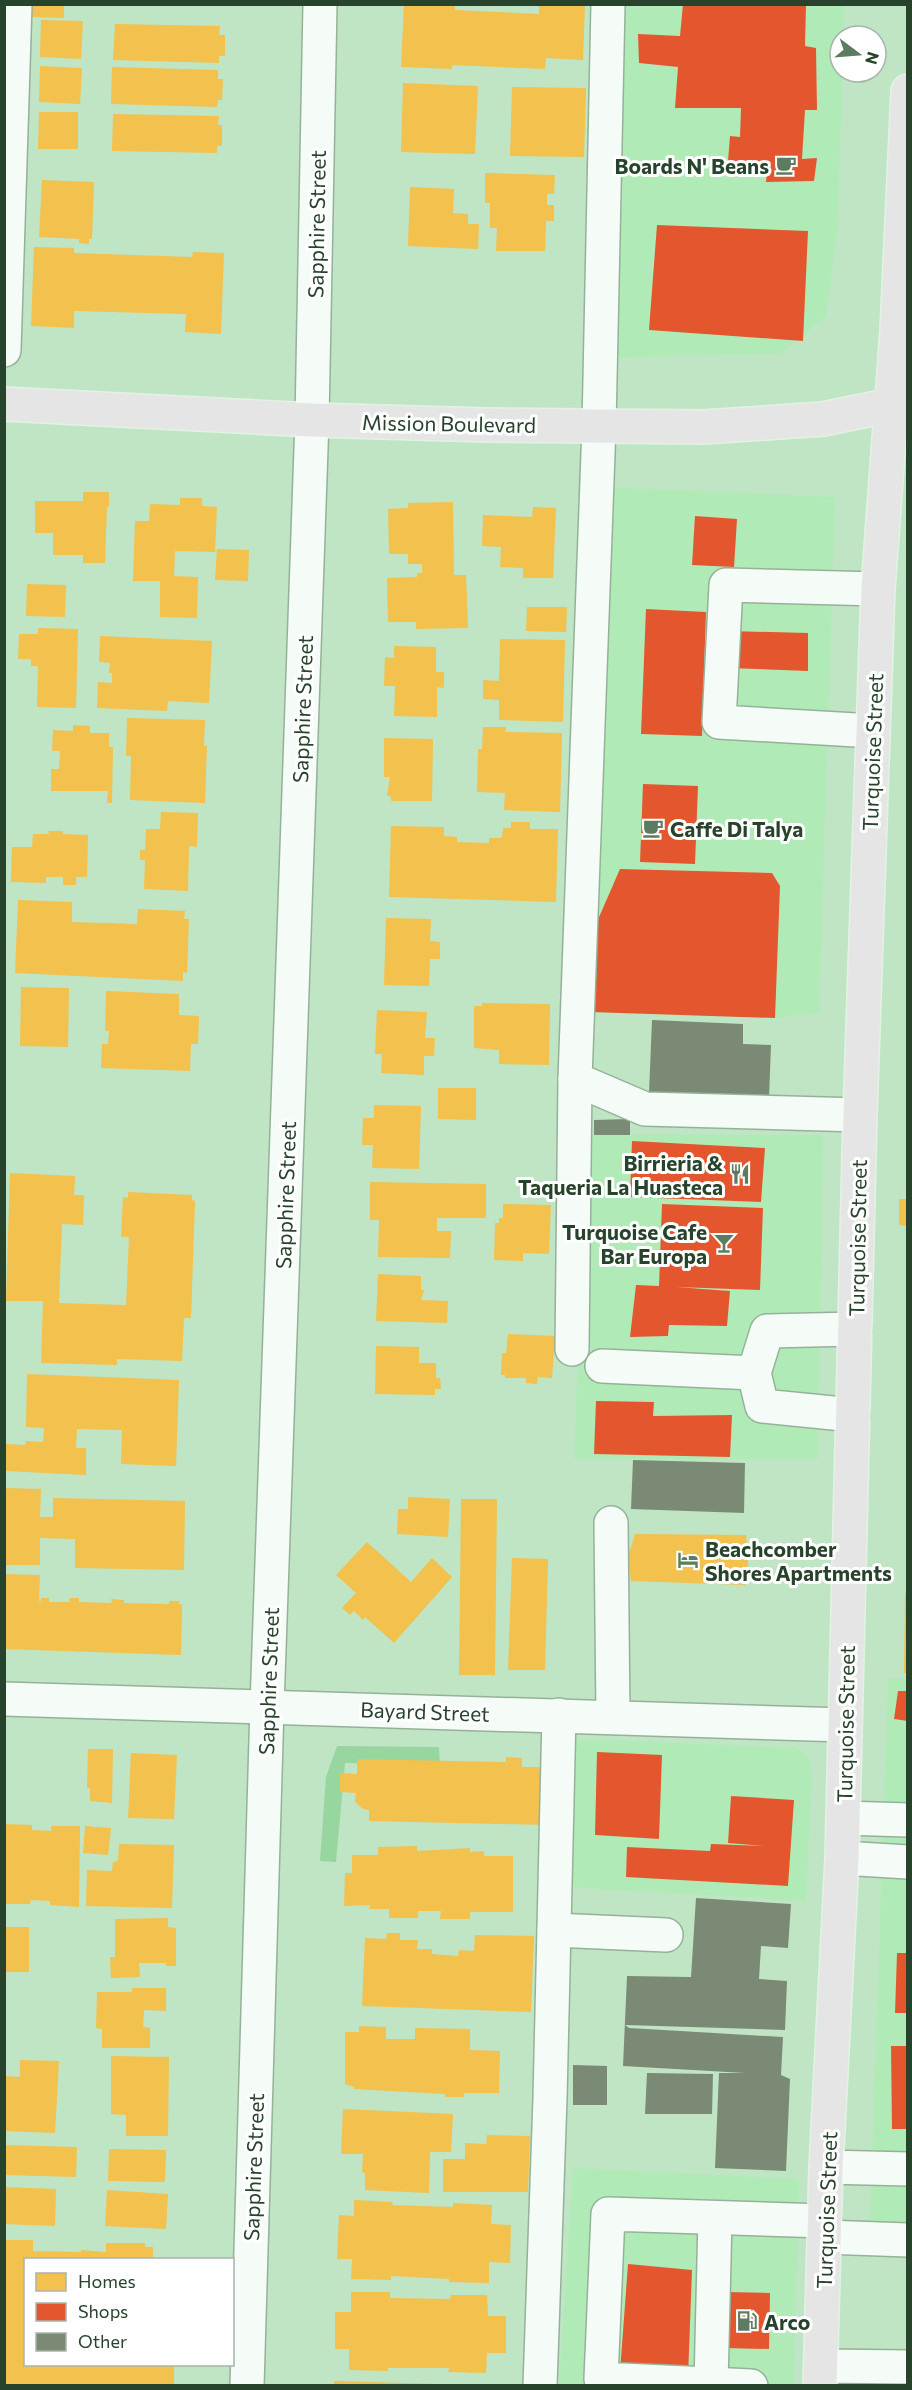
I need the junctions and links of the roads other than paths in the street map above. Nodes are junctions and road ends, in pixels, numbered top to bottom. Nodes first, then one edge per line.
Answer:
1 (15, 4) edge
2 (320, 4) edge
3 (608, 4) edge
4 (908, 92) edge
5 (4, 350) edge
6 (900, 403) edge
7 (4, 404) edge
8 (312, 420) junction
9 (599, 426) junction
10 (878, 589) junction
11 (873, 730) junction
12 (575, 1079) junction
13 (860, 1115) junction
14 (855, 1329) junction
15 (572, 1349) dead end
16 (602, 1366) dead end
17 (754, 1373) junction
18 (853, 1415) junction
19 (611, 1523) dead end
20 (4, 1699) edge
21 (267, 1706) junction
22 (559, 1715) junction
23 (613, 1717) junction
24 (845, 1725) junction
25 (843, 1818) junction
26 (908, 1820) edge
27 (842, 1857) junction
28 (908, 1862) edge
29 (554, 1930) junction
30 (666, 1935) dead end
31 (826, 2166) junction
32 (908, 2169) edge
33 (715, 2218) junction
34 (824, 2229) junction
35 (908, 2240) edge
36 (908, 2367) edge
37 (820, 2376) edge
38 (711, 2384) junction
39 (247, 2385) edge
40 (540, 2385) edge
41 (752, 2385) edge

1 - 5 street
2 - 8 street, Sapphire Street
3 - 9 street
4 - 6 main road, Turquoise Street
6 - 9 main road, Mission Boulevard
6 - 10 main road, Turquoise Street
7 - 8 main road, Mission Boulevard
8 - 9 main road, Mission Boulevard
8 - 21 street, Sapphire Street
9 - 12 street
10 - 11 main road, Turquoise Street
10 - 11 street
11 - 13 main road, Turquoise Street
12 - 13 street
12 - 15 street
13 - 14 main road, Turquoise Street
14 - 17 street
14 - 18 main road, Turquoise Street
16 - 17 street
17 - 18 street
18 - 24 main road, Turquoise Street
19 - 23 street
20 - 21 street, Bayard Street
21 - 22 street, Bayard Street
21 - 39 street, Sapphire Street
22 - 23 street, Bayard Street
22 - 29 street
23 - 24 street, Bayard Street
24 - 25 main road, Turquoise Street
25 - 26 street
25 - 27 main road, Turquoise Street
27 - 28 street
27 - 31 main road, Turquoise Street
29 - 30 street
29 - 40 street
31 - 32 street
31 - 34 main road, Turquoise Street
33 - 34 street
33 - 38 street
33 - 38 street
34 - 35 street
34 - 37 main road, Turquoise Street
36 - 37 street
38 - 41 street

